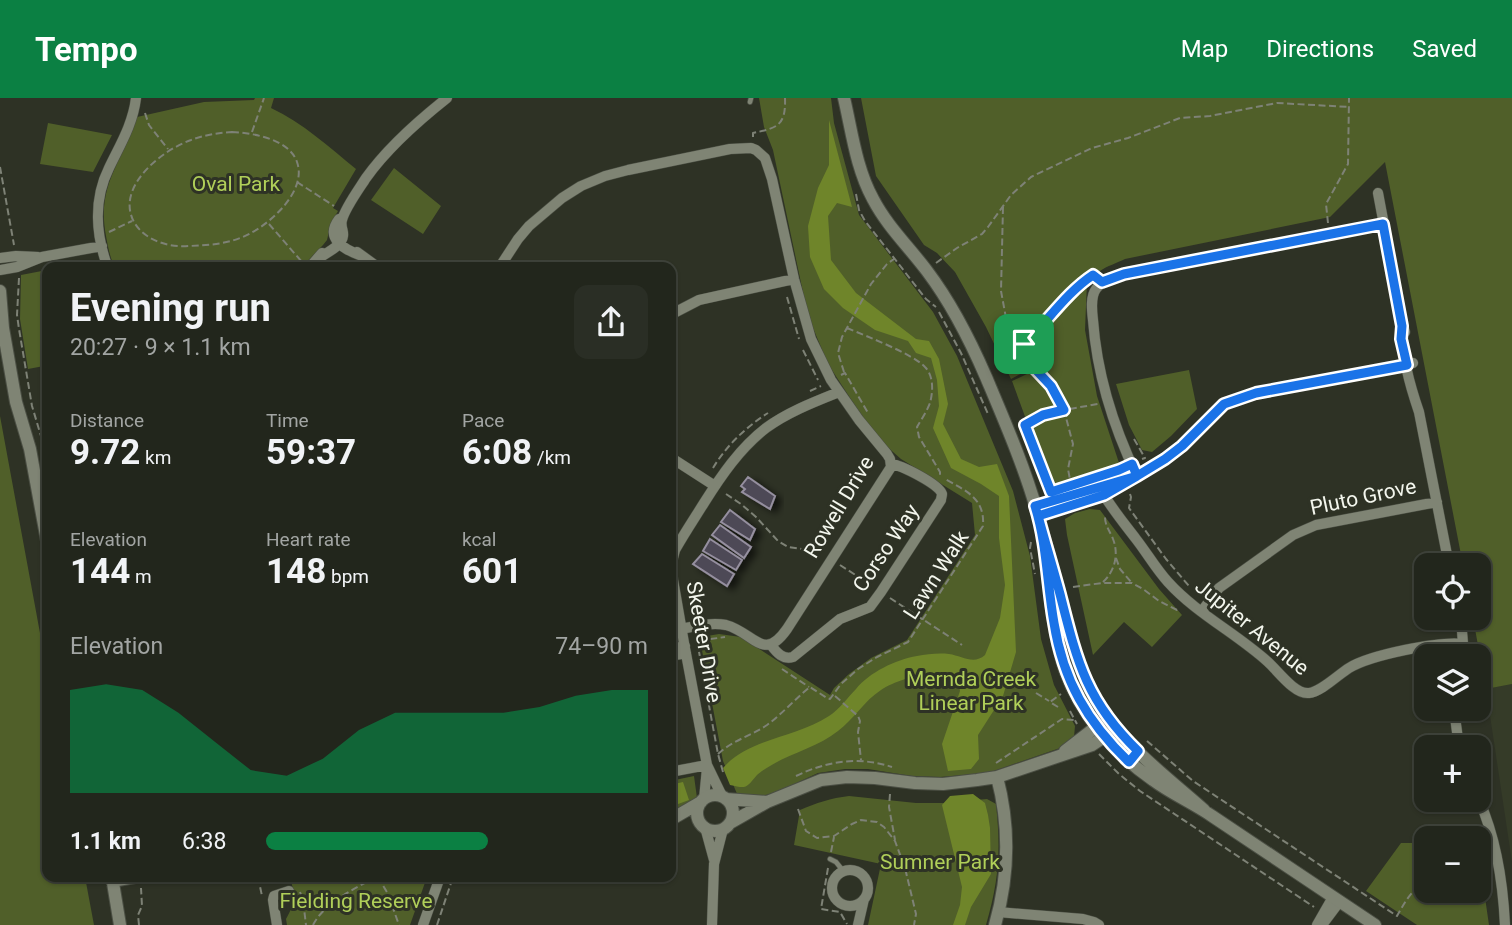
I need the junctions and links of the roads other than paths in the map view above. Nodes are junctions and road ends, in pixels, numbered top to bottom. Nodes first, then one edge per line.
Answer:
1 (136, 98) edge
2 (844, 98) edge
3 (439, 100) edge
4 (1378, 193) dead end
5 (1383, 224) junction
6 (339, 239) junction
7 (102, 246) junction
8 (0, 258) edge
9 (17, 261) junction
10 (106, 262) edge
11 (315, 262) edge
12 (370, 262) edge
13 (503, 262) edge
14 (0, 270) edge
15 (794, 279) junction
16 (0, 291) edge
17 (676, 312) edge
18 (1410, 364) junction
19 (839, 392) junction
20 (676, 461) edge
21 (891, 464) junction
22 (1137, 476) junction
23 (710, 483) junction
24 (1101, 491) junction
25 (1437, 502) junction
26 (1037, 511) junction
27 (42, 514) edge
28 (1043, 537) junction
29 (676, 548) edge
30 (1446, 553) edge
31 (676, 600) edge
32 (1202, 611) junction
33 (681, 629) junction
34 (1457, 630) edge
35 (1461, 630) edge
36 (1460, 643) junction
37 (771, 645) junction
38 (676, 649) edge
39 (685, 650) junction
40 (676, 654) edge
41 (1112, 723) junction
42 (1100, 732) junction
43 (708, 765) junction
44 (676, 771) edge
45 (996, 771) junction
46 (724, 798) junction
47 (703, 800) junction
48 (767, 802) junction
49 (1204, 810) junction
50 (1484, 812) edge
51 (676, 817) edge
52 (676, 822) edge
53 (703, 825) junction
54 (726, 826) junction
55 (830, 859) road end
56 (714, 864) junction
57 (844, 872) junction
58 (113, 882) edge
59 (438, 882) edge
60 (295, 891) road end
61 (864, 899) junction
62 (1337, 899) junction
63 (845, 905) junction
64 (997, 918) edge
65 (120, 925) edge
66 (277, 925) edge
67 (423, 925) edge
68 (712, 925) edge
69 (857, 925) edge
70 (1098, 925) edge
71 (1317, 925) edge
72 (1322, 925) edge
73 (1375, 925) edge
74 (1505, 925) edge

1 - 7 street
2 - 26 street
3 - 6 street
4 - 5 street
5 - 18 street
5 - 22 street
6 - 11 street
6 - 12 street
7 - 9 street
7 - 10 street
8 - 9 street
9 - 14 street
13 - 15 street, Rowell Drive
15 - 17 street
15 - 19 street, Rowell Drive
16 - 27 street
18 - 22 street
18 - 25 street
19 - 21 street, Rowell Drive
19 - 23 street, Skeeter Drive
20 - 23 street
21 - 37 street, Rowell Drive
21 - 37 street, Corso Way
22 - 24 street
23 - 29 street, Skeeter Drive
24 - 26 street
24 - 32 street, Jupiter Avenue
25 - 30 street
25 - 32 street, Pluto Grove
26 - 28 street
28 - 41 street
28 - 42 street
31 - 33 street, Skeeter Drive
32 - 36 street, Jupiter Avenue
33 - 37 street
33 - 39 street, Skeeter Drive
34 - 36 street
35 - 36 street
38 - 39 street
39 - 40 street
39 - 43 street, Skeeter Drive
41 - 42 street
41 - 49 street
42 - 45 street
42 - 49 street
43 - 44 street
43 - 46 street, Skeeter Drive
43 - 47 street, Skeeter Drive
45 - 48 street
45 - 64 street
46 - 47 street
46 - 48 street
46 - 54 street
47 - 51 street
47 - 53 street
48 - 54 street
49 - 62 street
50 - 74 street
52 - 53 street
53 - 54 street
53 - 56 street
54 - 56 street
55 - 57 lane
56 - 68 street
57 - 61 street
57 - 63 street
58 - 65 street
59 - 67 street
60 - 66 street
61 - 63 street
61 - 69 street
62 - 71 street
62 - 72 street
62 - 73 street
63 - 69 street
64 - 70 street

